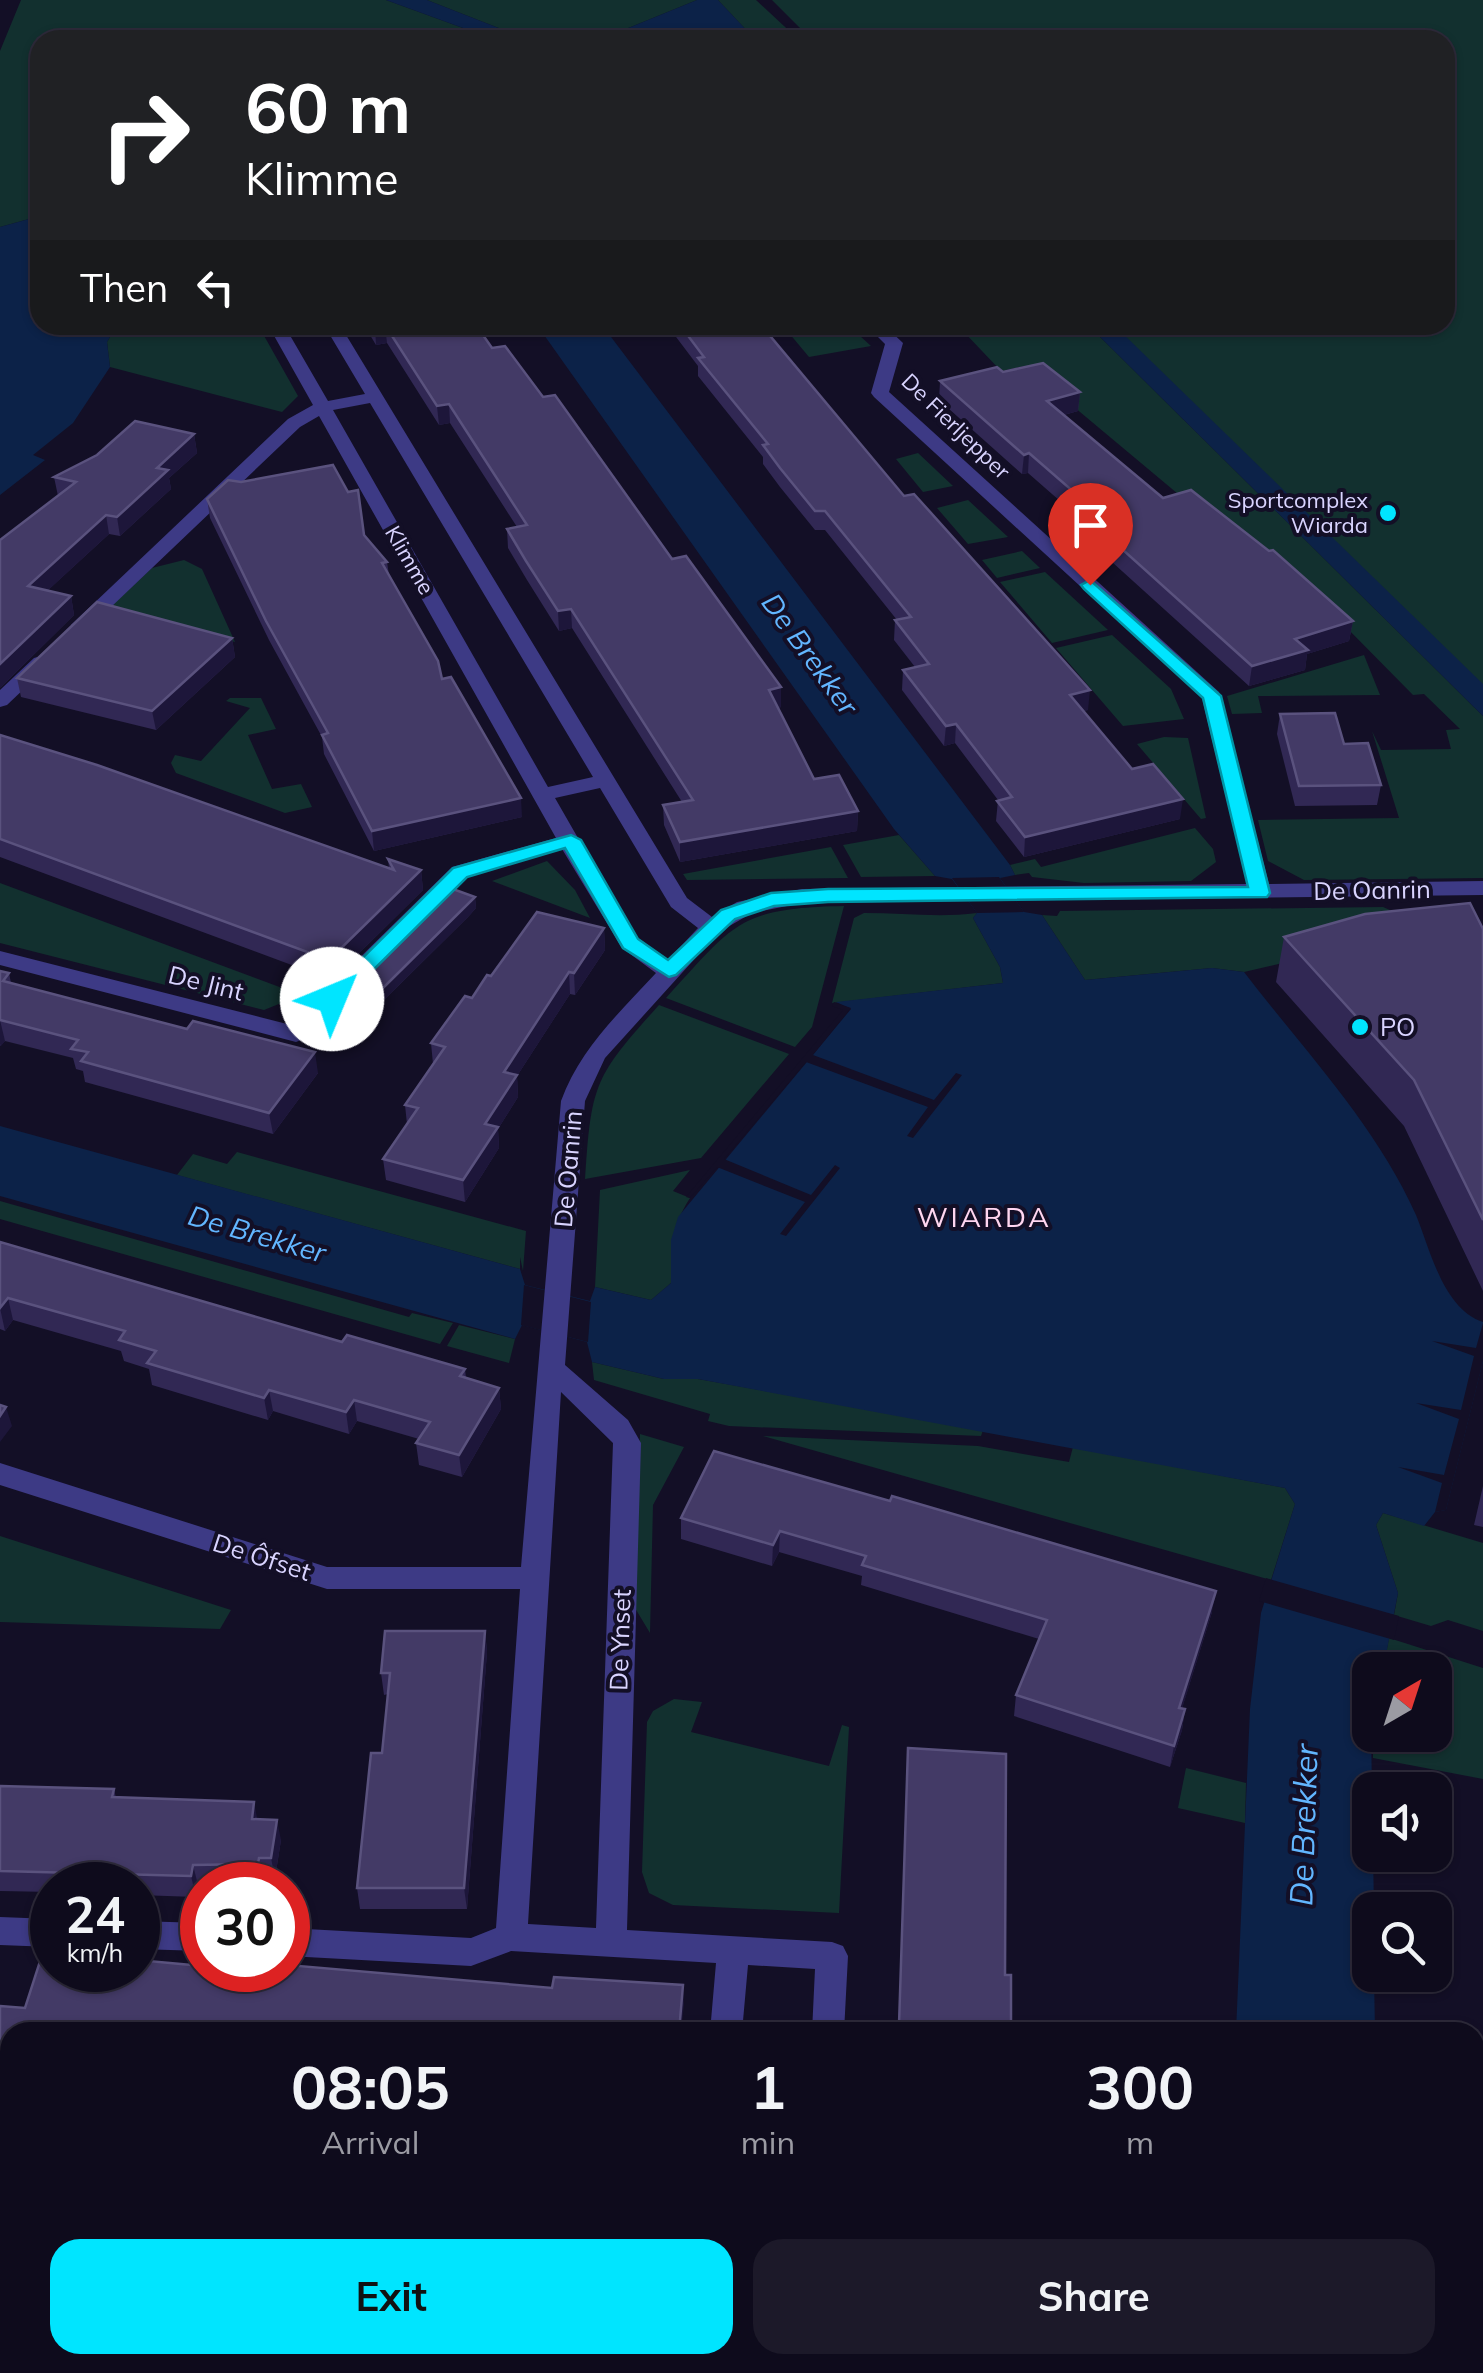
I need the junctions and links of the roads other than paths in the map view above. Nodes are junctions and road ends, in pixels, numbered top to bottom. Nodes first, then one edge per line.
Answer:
1 (282, 335) edge
2 (338, 335) edge
3 (885, 335) edge
4 (376, 397) junction
5 (322, 407) junction
6 (0, 701) edge
7 (606, 780) junction
8 (544, 794) junction
9 (571, 840) junction
10 (1260, 893) junction
11 (1468, 894) edge
12 (711, 927) junction
13 (0, 958) edge
14 (669, 970) junction
15 (550, 1377) junction
16 (0, 1474) edge
17 (534, 1578) junction
18 (0, 1931) edge
19 (30, 1932) edge
20 (511, 1938) junction
21 (310, 1943) edge
22 (611, 1944) junction
23 (733, 1951) junction
24 (727, 2022) edge
25 (829, 2022) edge

1 - 5 street, Klimme
2 - 4 street
3 - 10 street, De Fierljepper
4 - 5 street
4 - 7 street
5 - 6 street
5 - 8 street, Klimme
7 - 8 street
7 - 12 street
8 - 9 street, Klimme
9 - 13 street, De Jint
9 - 14 street, Klimme
10 - 11 street, De Oanrin
10 - 12 street, De Oanrin
12 - 14 street, De Oanrin
14 - 15 street, De Oanrin
15 - 17 street, De Oanrin
15 - 22 street, De Ynset
16 - 17 street, De Ôfset
17 - 20 street, De Oanrin
18 - 19 street
20 - 21 street
20 - 22 street
22 - 23 street
23 - 24 street
23 - 25 street

